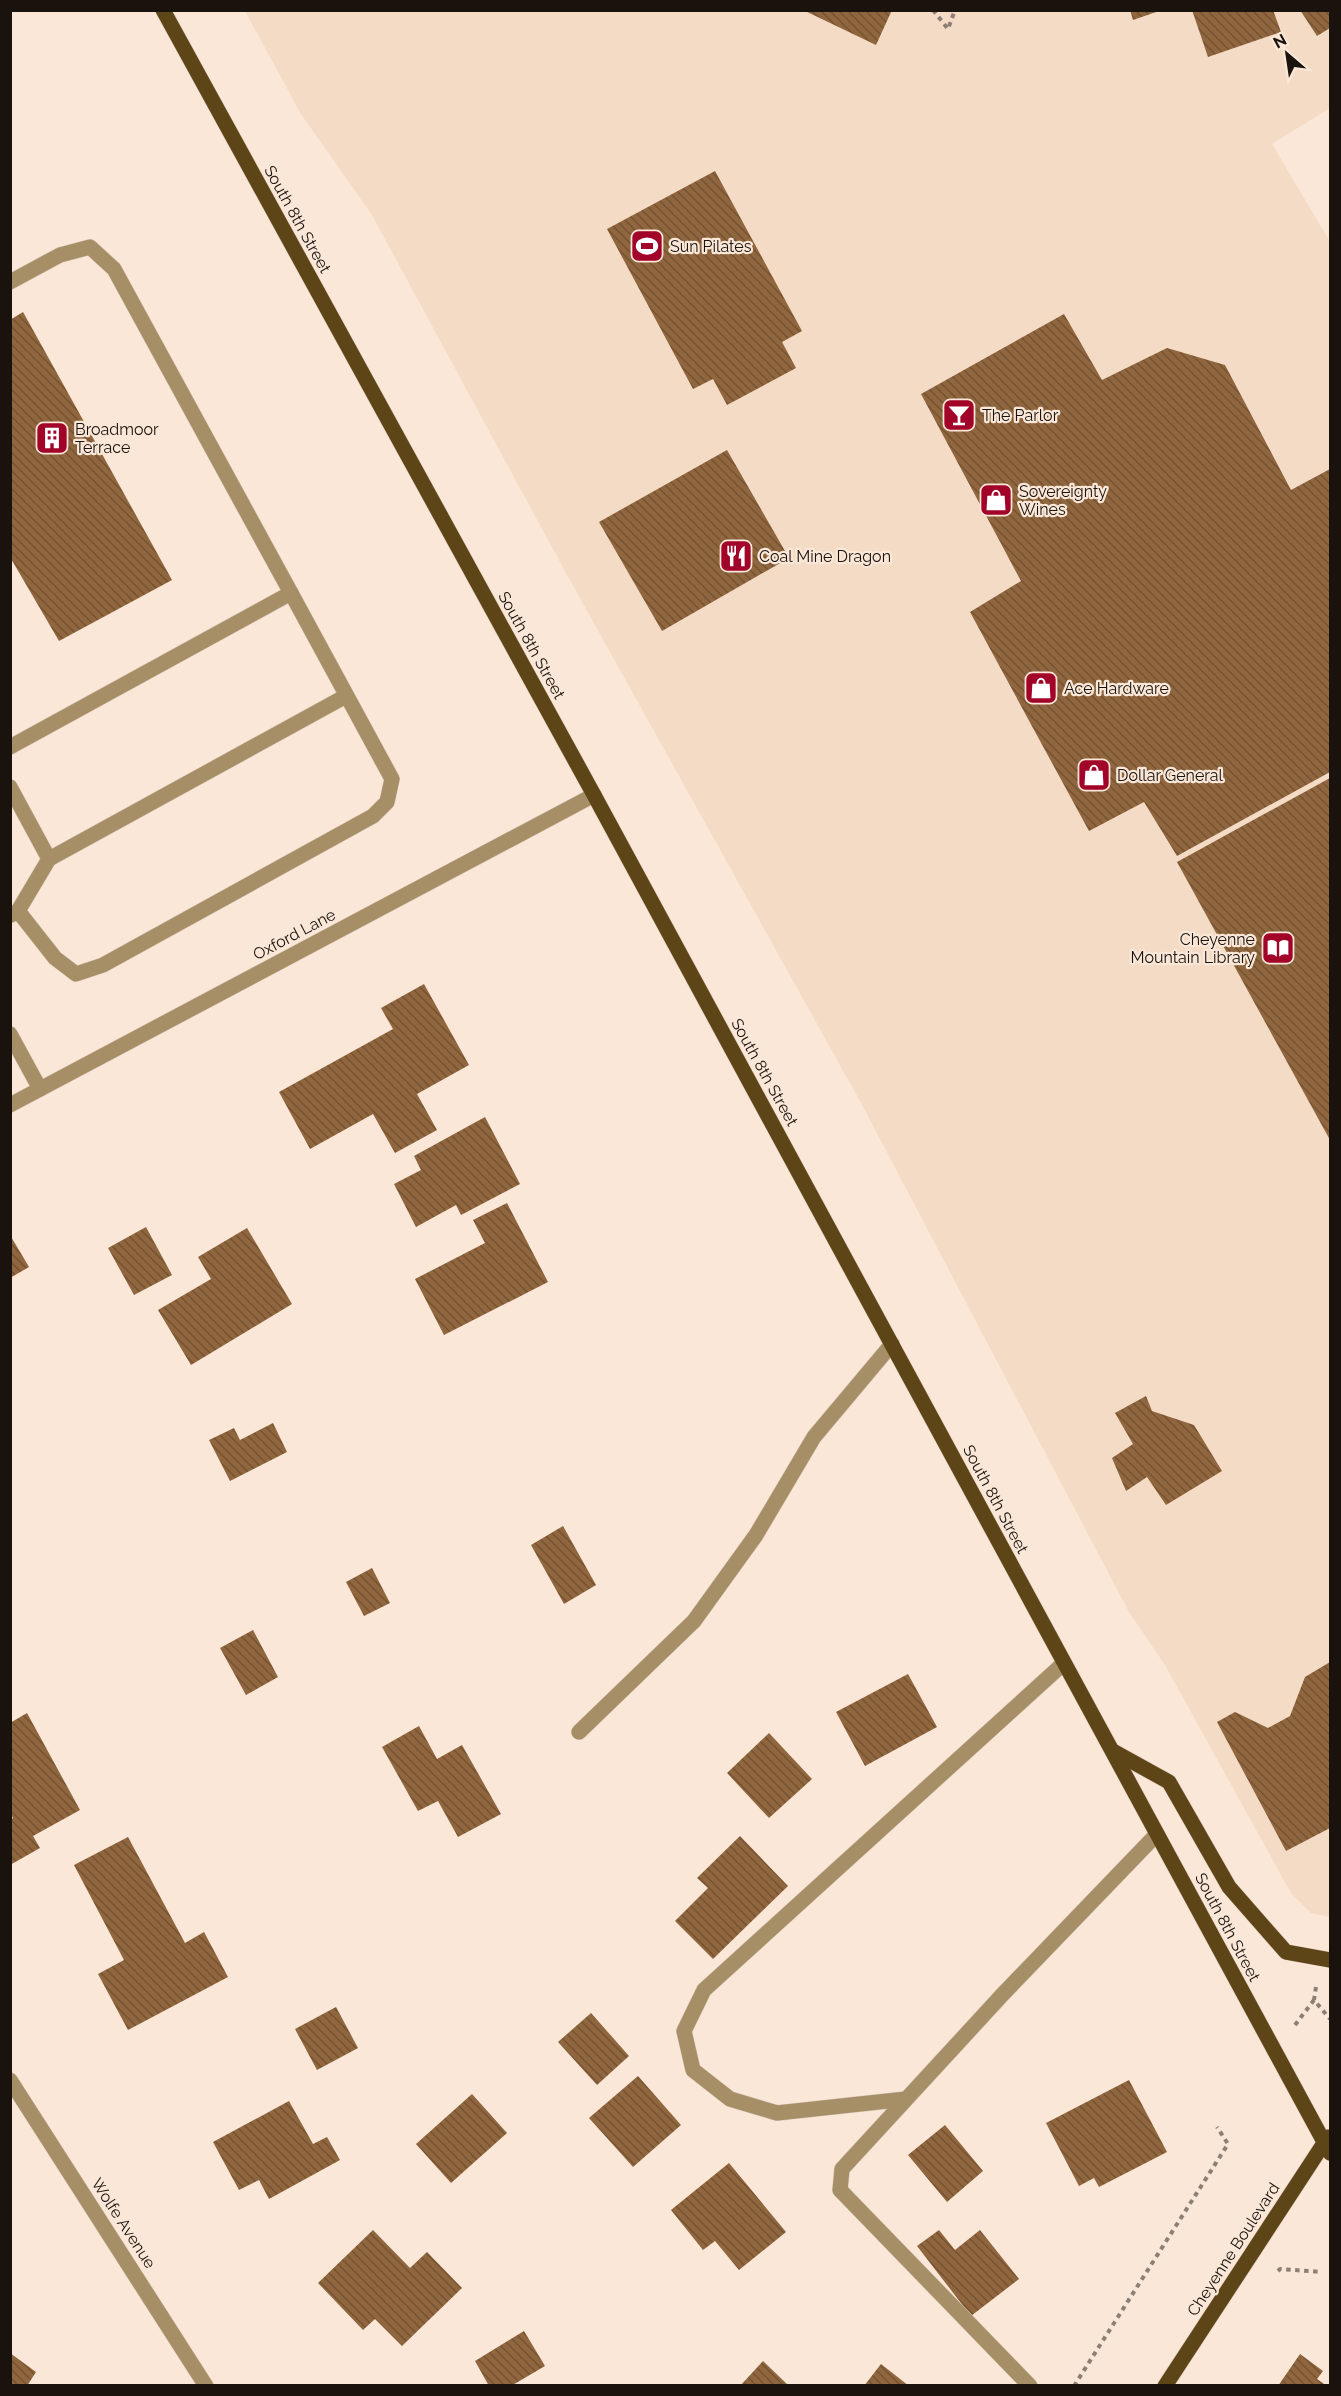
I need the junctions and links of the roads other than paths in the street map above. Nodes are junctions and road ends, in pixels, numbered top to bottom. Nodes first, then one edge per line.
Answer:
1 (163, 10) edge
2 (10, 282) edge
3 (291, 593) junction
4 (346, 696) junction
5 (10, 747) edge
6 (10, 787) edge
7 (594, 795) junction
8 (49, 859) junction
9 (14, 913) edge
10 (10, 1034) edge
11 (40, 1089) junction
12 (10, 1105) edge
13 (892, 1344) junction
14 (1064, 1663) junction
15 (579, 1732) dead end
16 (1113, 1751) junction
17 (1157, 1834) junction
18 (1330, 1960) edge
19 (10, 2080) edge
20 (906, 2099) junction
21 (1328, 2143) edge
22 (206, 2385) edge
23 (1030, 2385) edge
24 (1165, 2385) edge

1 - 7 main road, South 8th Street
2 - 3 street
3 - 4 street
3 - 5 street
4 - 8 street
4 - 9 street
6 - 8 street
7 - 11 street, Oxford Lane
7 - 13 main road, South 8th Street
8 - 9 street
10 - 11 street
11 - 12 street, Oxford Lane
13 - 14 main road, South 8th Street
13 - 15 street
14 - 16 main road, South 8th Street
14 - 20 street
16 - 17 main road, South 8th Street
16 - 18 main road
17 - 20 street
17 - 21 main road, South 8th Street
19 - 22 street, Wolfe Avenue
20 - 23 street
21 - 24 main road, Cheyenne Boulevard

